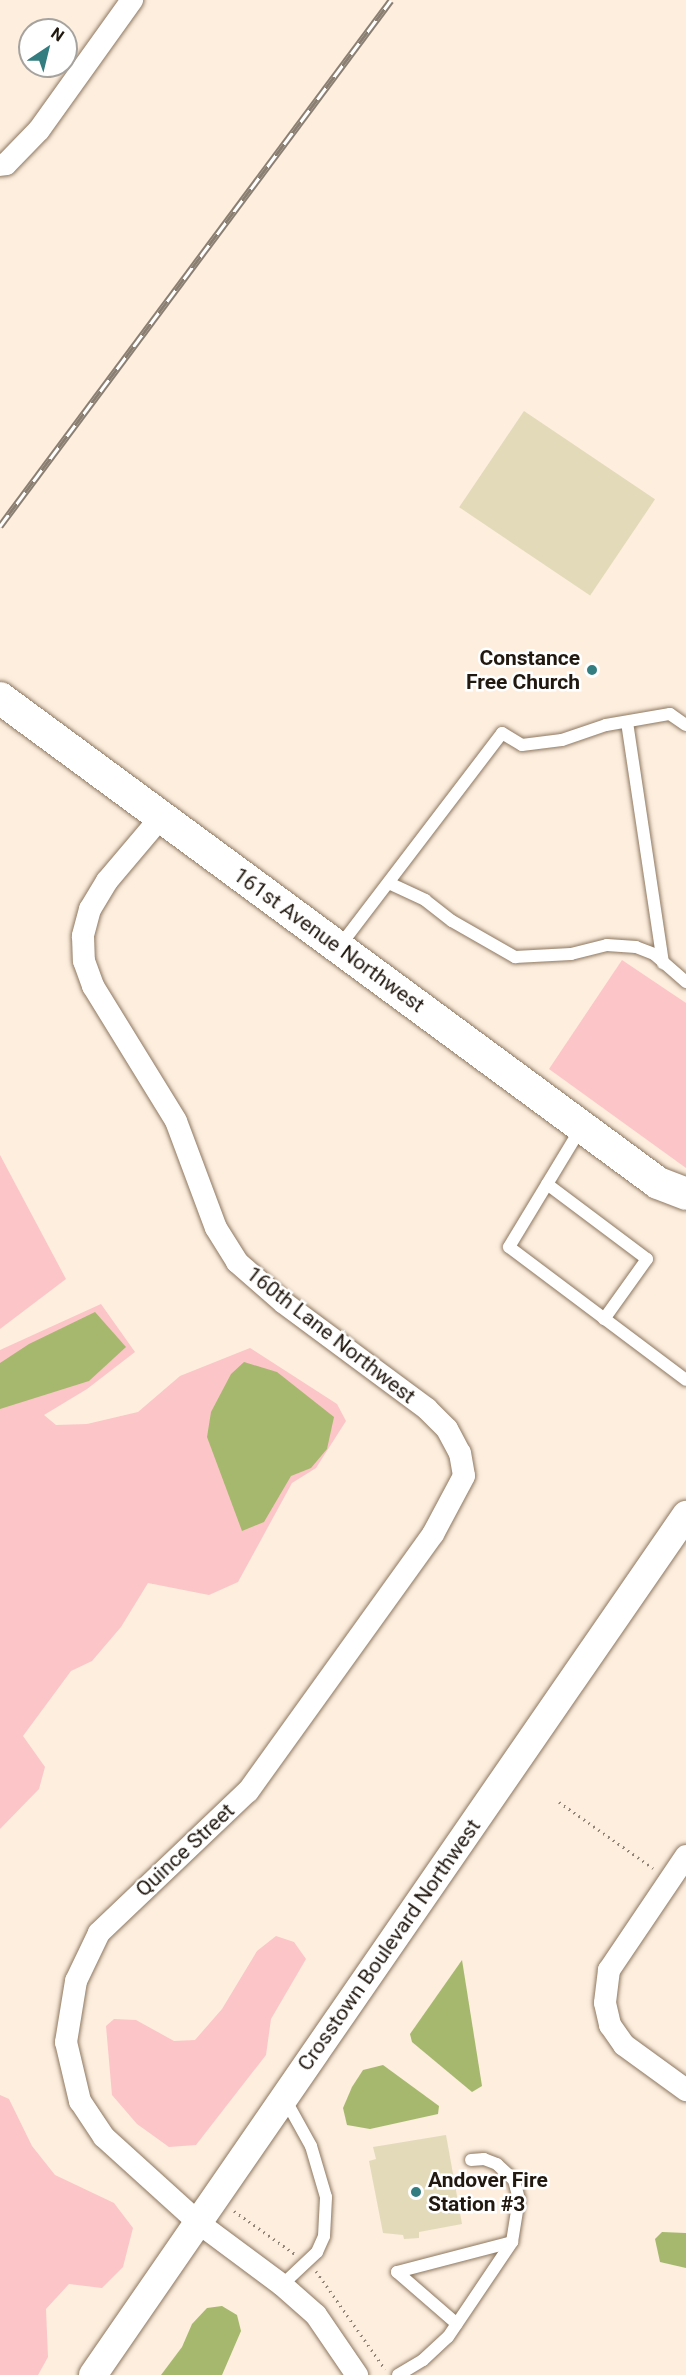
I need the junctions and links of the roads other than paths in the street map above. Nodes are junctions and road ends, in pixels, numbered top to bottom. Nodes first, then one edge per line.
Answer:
1 (132, 0) edge
2 (0, 165) edge
3 (0, 698) edge
4 (627, 722) junction
5 (686, 725) edge
6 (162, 816) junction
7 (391, 884) junction
8 (338, 948) junction
9 (663, 963) junction
10 (686, 982) edge
11 (582, 1127) junction
12 (547, 1184) junction
13 (672, 1188) edge
14 (686, 1217) edge
15 (604, 1319) junction
16 (686, 1380) edge
17 (464, 1476) joint
18 (686, 1515) edge
19 (686, 1856) edge
20 (686, 2090) edge
21 (282, 2095) junction
22 (471, 2160) dead end
23 (200, 2224) junction
24 (512, 2242) junction
25 (282, 2285) junction
26 (457, 2324) junction
27 (93, 2375) edge
28 (357, 2375) edge
29 (399, 2375) edge

1 - 2 street
3 - 6 main road, 161st Avenue Northwest
4 - 5 lane
4 - 7 lane
4 - 9 lane
6 - 8 main road, 161st Avenue Northwest
6 - 17 street, 160th Lane Northwest
7 - 8 lane
7 - 9 lane
8 - 11 main road, 161st Avenue Northwest
9 - 10 lane
11 - 12 lane
11 - 13 main road, 161st Avenue Northwest
12 - 15 lane
12 - 15 lane
13 - 14 main road, 161st Avenue Northwest
15 - 16 lane
17 - 23 street, Quince Street
18 - 21 street, Crosstown Boulevard Northwest
19 - 20 street
21 - 23 street, Crosstown Boulevard Northwest
21 - 25 lane
22 - 24 lane
23 - 25 street, Quince Street
23 - 27 street, Crosstown Boulevard Northwest
24 - 26 lane
24 - 26 lane
25 - 28 street, Quince Street
26 - 29 lane

